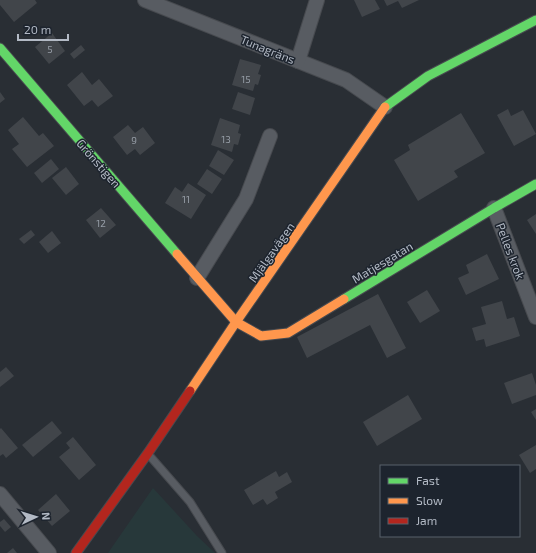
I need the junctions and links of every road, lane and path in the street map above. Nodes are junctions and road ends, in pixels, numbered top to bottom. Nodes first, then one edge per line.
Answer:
1 (145, 0) edge
2 (317, 0) edge
3 (536, 20) edge
4 (0, 48) edge
5 (298, 61) junction
6 (385, 107) junction
7 (270, 136) dead end
8 (536, 184) edge
9 (494, 208) junction
10 (197, 278) junction
11 (536, 317) edge
12 (236, 322) junction
13 (148, 453) junction
14 (0, 494) edge
15 (49, 553) edge
16 (76, 553) edge
17 (222, 553) edge

1 - 5 street, Tunagräns
2 - 5 street
3 - 6 street, Mjälgavägen
4 - 10 street, Grönstigen
5 - 6 street, Tunagräns
6 - 12 street, Mjälgavägen
7 - 10 street
8 - 9 street, Matjesgatan
9 - 11 street, Pelles krok
9 - 12 street, Matjesgatan
10 - 12 street, Grönstigen
12 - 13 street, Mjälgavägen
13 - 16 street, Mjälgavägen
13 - 17 lane
14 - 15 street

